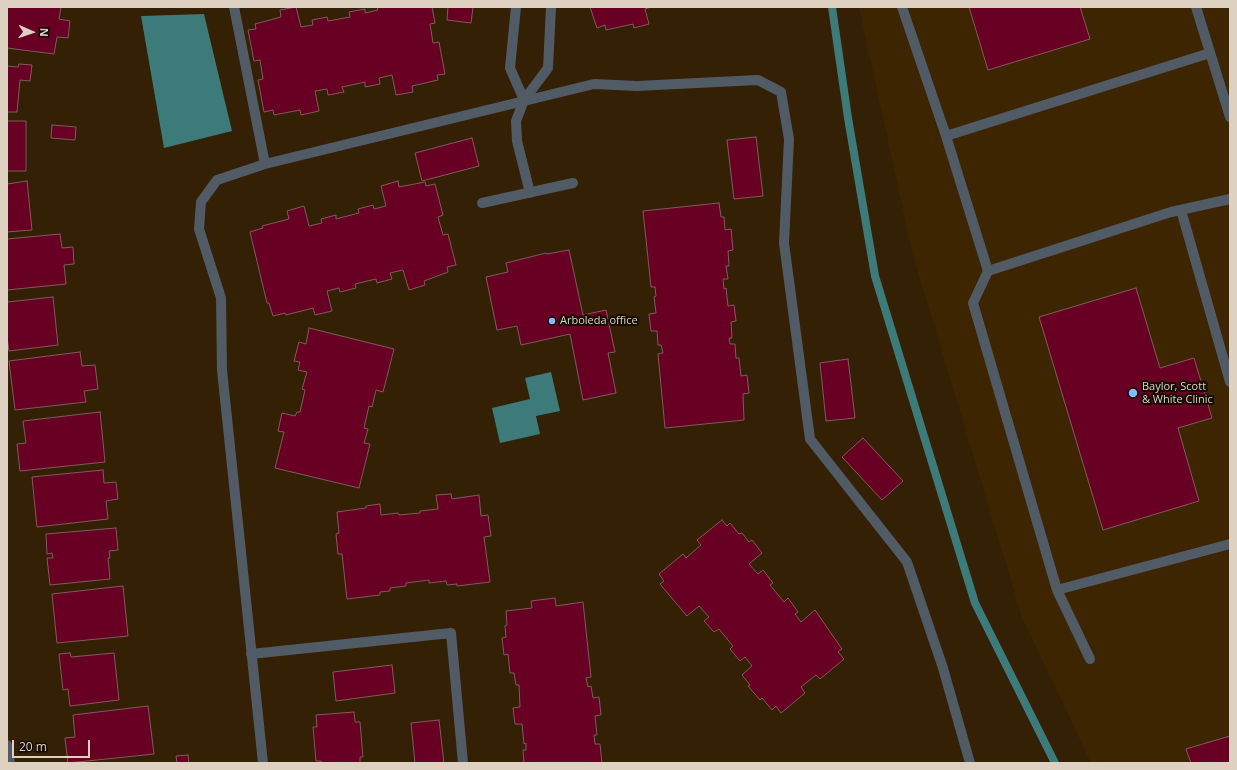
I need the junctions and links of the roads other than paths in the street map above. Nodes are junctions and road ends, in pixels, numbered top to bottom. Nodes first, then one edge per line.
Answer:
1 (234, 7) edge
2 (516, 7) edge
3 (551, 7) edge
4 (902, 7) edge
5 (1196, 7) edge
6 (1210, 52) junction
7 (524, 100) junction
8 (1230, 117) edge
9 (946, 136) junction
10 (265, 164) junction
11 (573, 183) dead end
12 (530, 193) junction
13 (1230, 198) edge
14 (482, 203) dead end
15 (1181, 210) junction
16 (988, 271) junction
17 (1230, 382) edge
18 (1230, 544) edge
19 (1057, 590) junction
20 (251, 654) junction
21 (1090, 659) dead end
22 (7, 745) edge
23 (10, 763) edge
24 (263, 763) edge
25 (464, 763) edge
26 (970, 763) edge

1 - 10 street
2 - 7 street
3 - 7 street
4 - 9 street
5 - 6 street
6 - 8 street
6 - 9 street
7 - 10 street
7 - 12 street
7 - 26 street
9 - 16 street
10 - 20 street
11 - 12 street
12 - 14 street
13 - 15 street
15 - 16 street
15 - 17 street
16 - 19 street
18 - 19 street
19 - 21 street
20 - 24 street
20 - 25 street
22 - 23 street

